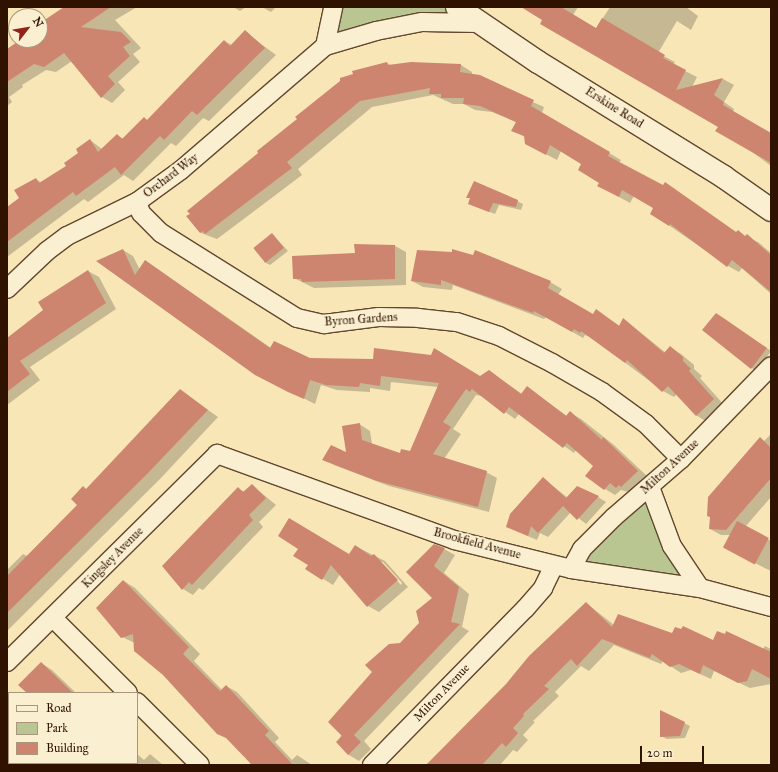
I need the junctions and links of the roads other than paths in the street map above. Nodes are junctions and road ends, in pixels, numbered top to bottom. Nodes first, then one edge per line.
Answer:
1 (333, 7) edge
2 (457, 7) edge
3 (479, 23) junction
4 (326, 46) junction
5 (137, 202) junction
6 (771, 210) edge
7 (7, 289) edge
8 (771, 366) edge
9 (217, 454) joint
10 (681, 459) junction
11 (650, 487) junction
12 (562, 567) junction
13 (700, 588) junction
14 (771, 607) edge
15 (53, 618) junction
16 (7, 662) edge
17 (127, 692) edge
18 (138, 703) edge
19 (200, 765) edge
20 (372, 765) edge

1 - 4 street
2 - 3 street, Erskine Road
3 - 4 street, Orchard Way
3 - 6 street, Erskine Road
4 - 5 street, Orchard Way
5 - 7 street, Orchard Way
5 - 10 street, Byron Gardens
8 - 10 street, Milton Avenue
9 - 12 street, Brookfield Avenue
9 - 15 street, Kingsley Avenue
10 - 11 street, Milton Avenue
11 - 12 street, Milton Avenue
11 - 13 street
12 - 13 street, Brookfield Avenue
12 - 20 street, Milton Avenue
13 - 14 street, Brookfield Avenue
15 - 16 street, Kingsley Avenue
15 - 17 street
18 - 19 street

